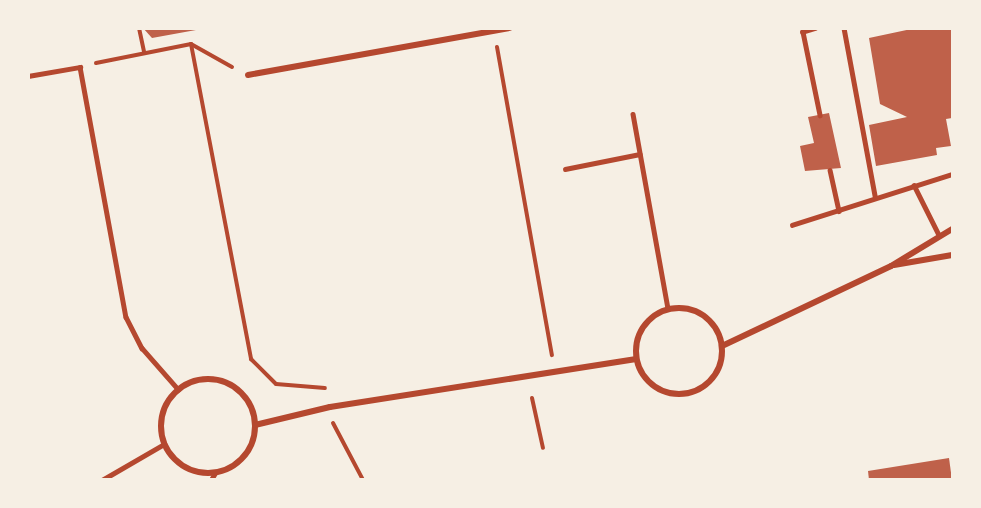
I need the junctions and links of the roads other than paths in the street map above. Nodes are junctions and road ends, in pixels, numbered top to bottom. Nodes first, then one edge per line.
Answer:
1 (510, 28) edge
2 (816, 28) edge
3 (844, 28) edge
4 (248, 75) road end
5 (28, 76) edge
6 (633, 114) dead end
7 (820, 115) dead end
8 (640, 154) junction
9 (565, 169) dead end
10 (830, 170) dead end
11 (952, 174) edge
12 (914, 185) junction
13 (875, 196) junction
14 (839, 211) junction
15 (792, 225) dead end
16 (952, 229) edge
17 (939, 235) junction
18 (952, 255) edge
19 (891, 266) junction
20 (668, 309) junction
21 (722, 346) junction
22 (636, 359) junction
23 (178, 389) junction
24 (255, 425) junction
25 (164, 444) junction
26 (214, 473) junction
27 (102, 480) edge
28 (211, 480) edge

1 - 4 street
2 - 7 lane
3 - 13 lane
5 - 23 lane
6 - 8 lane
8 - 9 lane
8 - 20 lane
10 - 14 lane
11 - 12 lane
12 - 13 lane
12 - 17 lane
13 - 14 lane
14 - 15 lane
16 - 17 street
17 - 19 street
18 - 19 street
19 - 21 street
20 - 21 street
20 - 22 street
21 - 22 street
22 - 24 street
23 - 24 street
23 - 25 street
24 - 26 street
25 - 26 street
25 - 27 lane
26 - 28 lane

